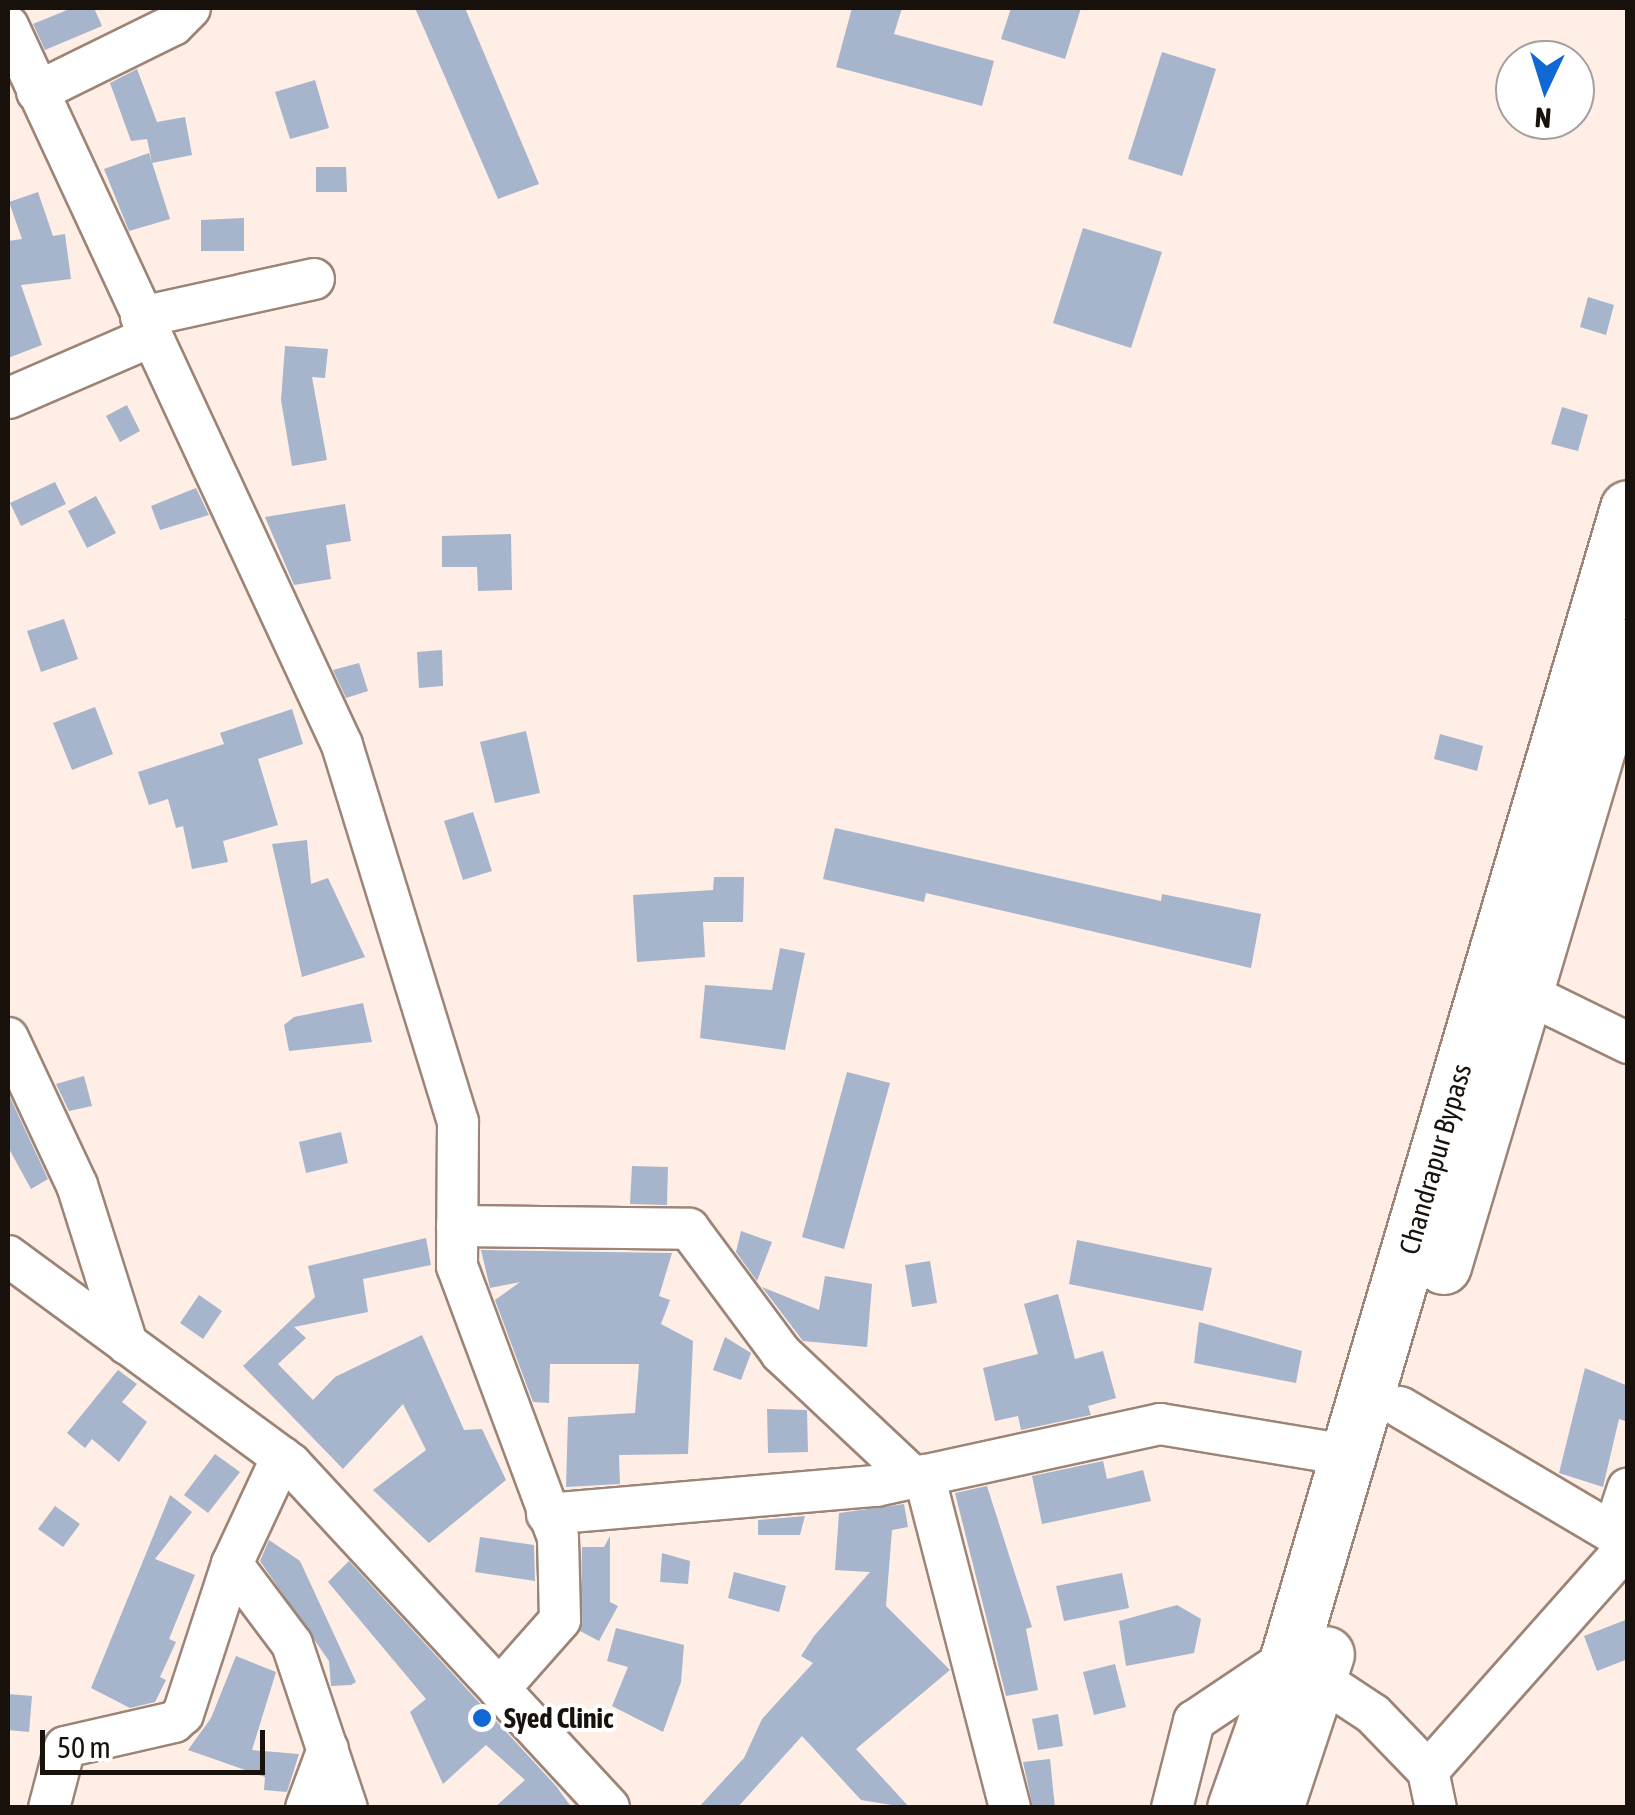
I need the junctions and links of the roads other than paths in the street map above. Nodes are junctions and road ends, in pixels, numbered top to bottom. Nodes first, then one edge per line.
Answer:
1 (190, 8) edge
2 (8, 26) edge
3 (29, 100) edge
4 (314, 279) dead end
5 (146, 327) junction
6 (9, 398) edge
7 (1628, 508) edge
8 (1628, 646) edge
9 (1526, 993) junction
10 (8, 1038) edge
11 (1628, 1043) edge
12 (457, 1226) junction
13 (10, 1262) edge
14 (127, 1344) junction
15 (1400, 1407) junction
16 (1348, 1454) junction
17 (282, 1457) junction
18 (919, 1476) junction
19 (1628, 1488) edge
20 (547, 1514) junction
21 (1622, 1545) edge
22 (232, 1564) junction
23 (1304, 1665) junction
24 (499, 1688) junction
25 (1282, 1723) junction
26 (328, 1749) junction
27 (1432, 1789) edge
28 (48, 1808) edge
29 (306, 1808) edge
30 (347, 1808) edge
31 (610, 1808) edge
32 (1010, 1808) edge
33 (1172, 1808) edge
34 (1235, 1808) edge
35 (1274, 1808) edge

1 - 3 street
2 - 3 street
3 - 5 street
4 - 5 street
5 - 6 street
5 - 12 street
7 - 16 highway, Chandrapur Bypass
8 - 9 highway, Chandrapur Bypass
9 - 11 street
9 - 15 highway, Chandrapur Bypass
10 - 14 street
12 - 18 street
12 - 20 street
13 - 14 street
14 - 17 street
15 - 21 street
15 - 23 highway, Chandrapur Bypass
16 - 18 street
16 - 23 highway, Chandrapur Bypass
17 - 22 street
17 - 24 street
18 - 20 street
18 - 32 street
19 - 21 street
20 - 24 street
21 - 27 street
22 - 26 street
22 - 28 street
23 - 25 highway, Chandrapur Bypass
23 - 27 street
23 - 33 street
24 - 31 street
25 - 34 highway, Chandrapur Bypass
25 - 35 highway, Chandrapur Bypass
26 - 29 street
26 - 30 street

